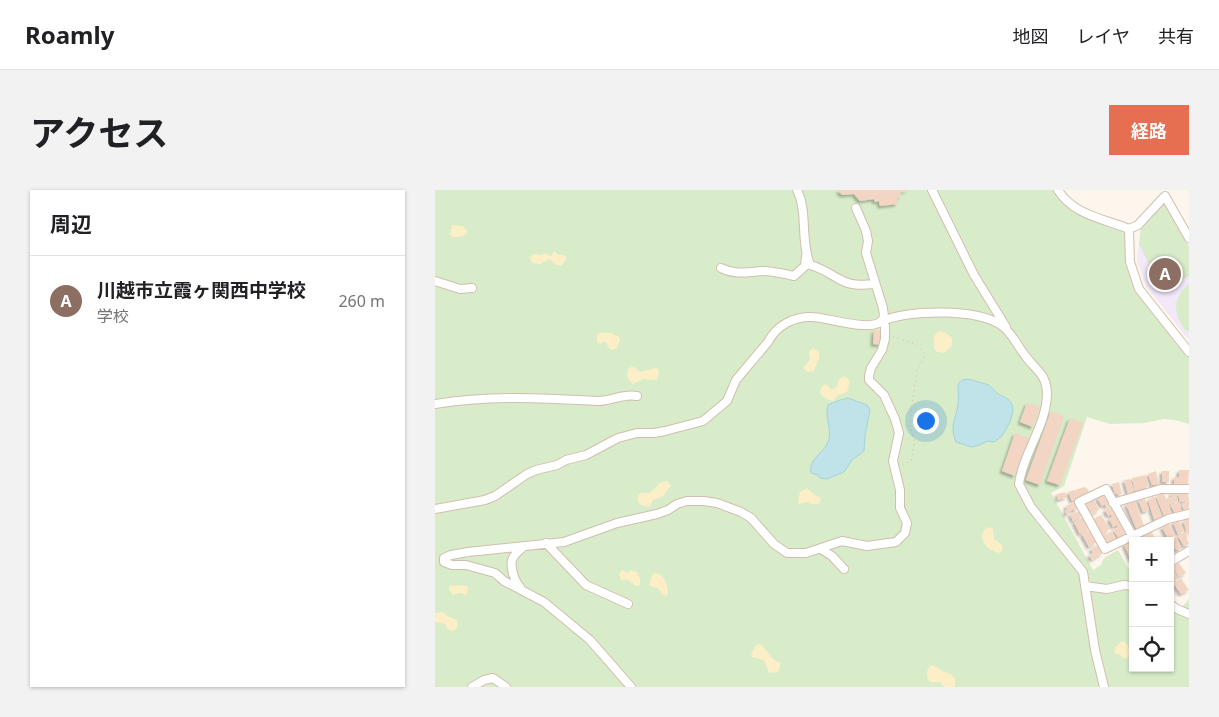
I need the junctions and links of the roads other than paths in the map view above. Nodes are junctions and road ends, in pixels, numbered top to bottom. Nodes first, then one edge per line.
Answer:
1 (797, 190) edge
2 (932, 190) edge
3 (1058, 190) edge
4 (856, 208) dead end
5 (1129, 229) junction
6 (1189, 238) edge
7 (805, 254) junction
8 (721, 268) dead end
9 (435, 281) edge
10 (875, 284) junction
11 (472, 288) dead end
12 (883, 324) junction
13 (1008, 331) junction
14 (1189, 352) edge
15 (637, 396) dead end
16 (435, 404) edge
17 (1188, 490) edge
18 (1113, 503) junction
19 (435, 509) edge
20 (1189, 514) edge
21 (1133, 537) edge
22 (1136, 537) edge
23 (1129, 540) edge
24 (545, 543) junction
25 (523, 548) junction
26 (821, 549) junction
27 (1189, 551) edge
28 (1174, 560) edge
29 (844, 569) dead end
30 (1085, 586) junction
31 (1129, 586) edge
32 (526, 591) junction
33 (628, 604) dead end
34 (1174, 607) edge
35 (1189, 614) edge
36 (472, 687) edge
37 (506, 687) edge
38 (631, 687) edge
39 (1104, 687) edge

1 - 7 street
2 - 13 street
3 - 5 street
4 - 10 street
5 - 6 street
5 - 14 street
7 - 8 street
7 - 10 street
9 - 11 street
10 - 12 street
12 - 13 street
12 - 19 street
12 - 26 street
13 - 30 street
15 - 16 street
17 - 18 street
18 - 21 street
18 - 23 street
20 - 22 street
24 - 25 street
24 - 26 street
24 - 33 street
25 - 32 street
25 - 32 street
26 - 29 street
27 - 28 street
30 - 31 street
30 - 39 street
32 - 38 street
34 - 35 street
36 - 37 street

